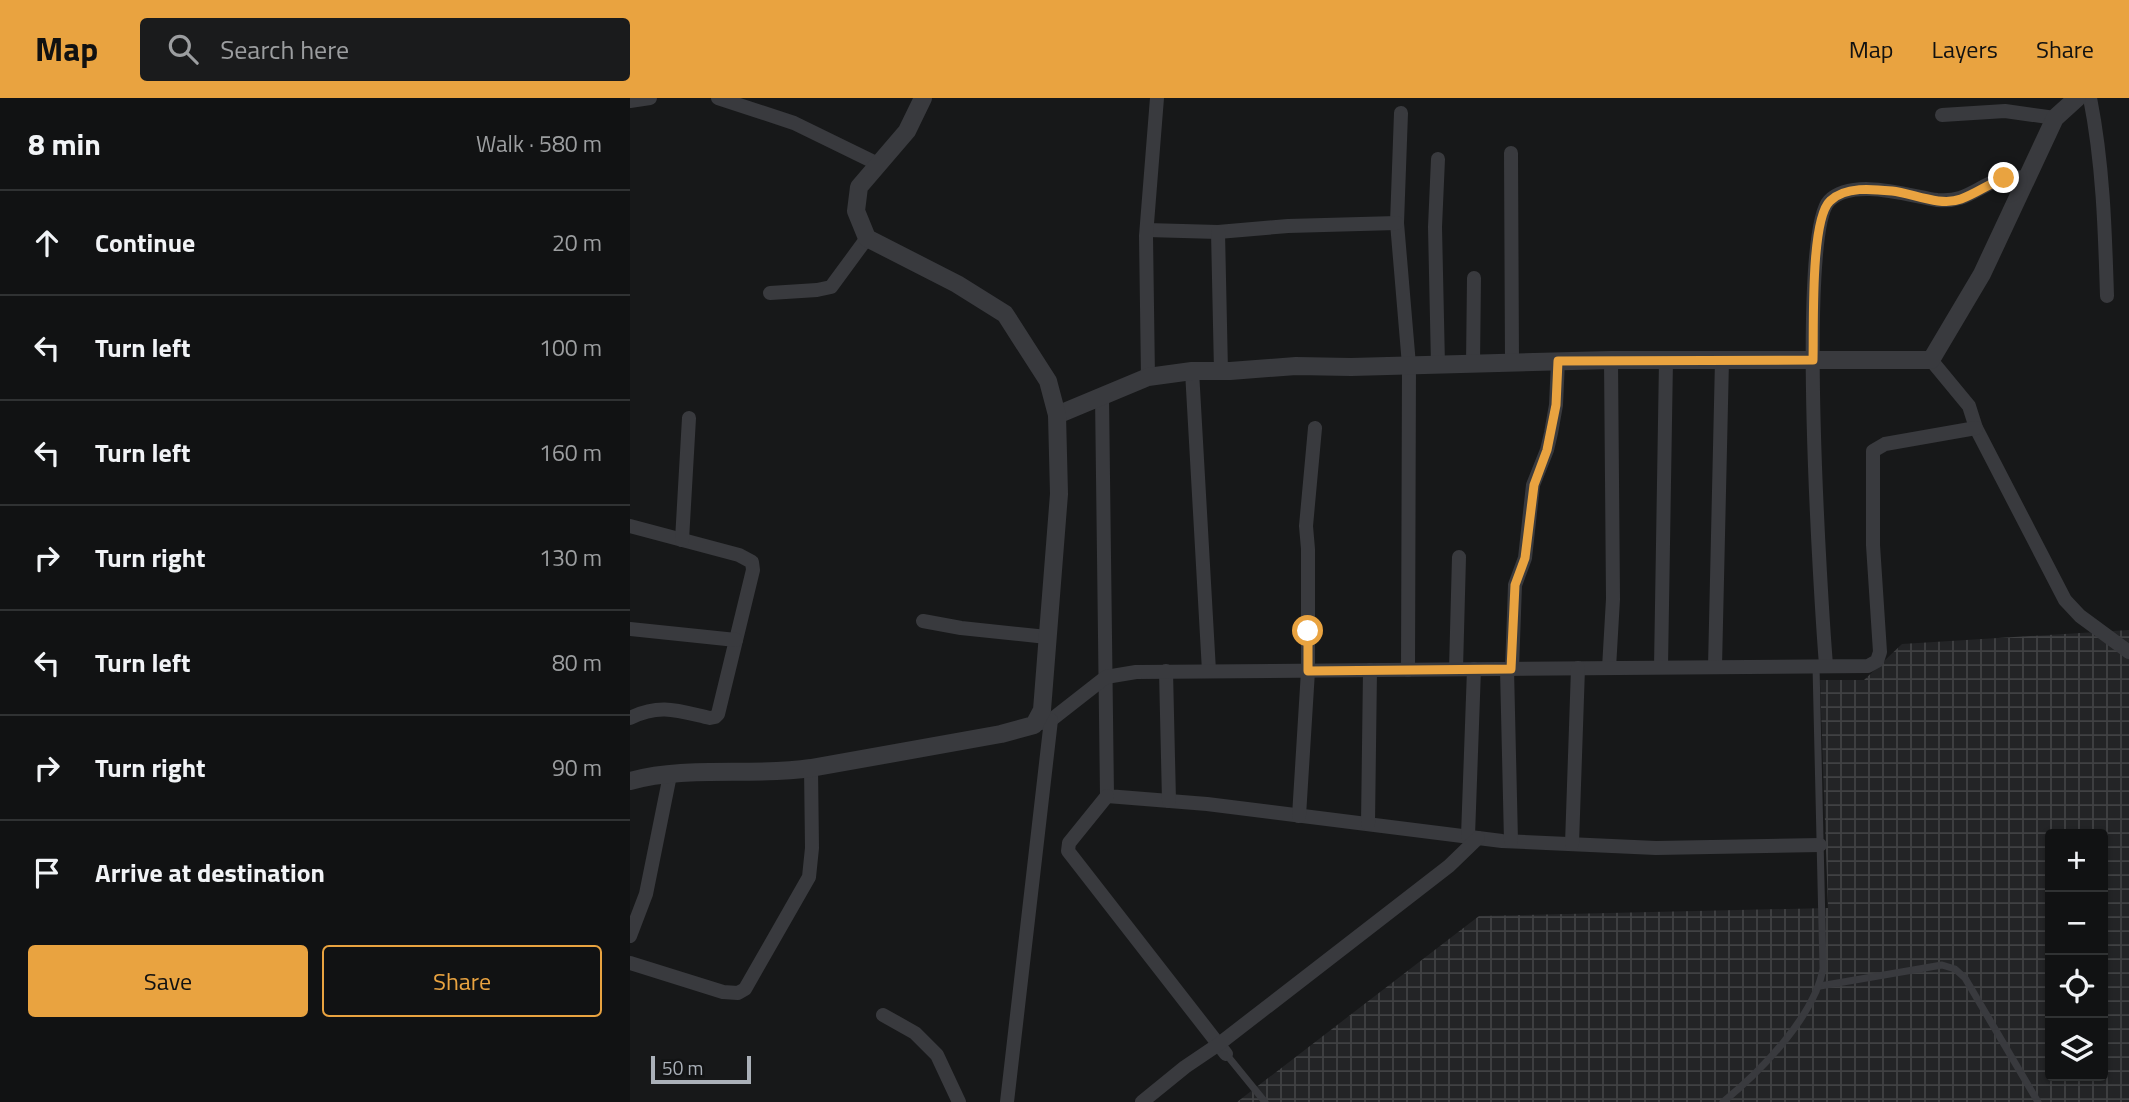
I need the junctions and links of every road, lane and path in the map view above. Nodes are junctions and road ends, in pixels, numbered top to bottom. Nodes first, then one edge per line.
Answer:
1 (650, 98) edge
2 (718, 98) edge
3 (923, 98) edge
4 (1157, 98) edge
5 (2078, 99) edge
6 (630, 101) edge
7 (1401, 113) dead end
8 (1942, 116) dead end
9 (2055, 118) junction
10 (1511, 153) dead end
11 (1438, 159) dead end
12 (878, 164) junction
13 (2028, 177) junction
14 (1397, 223) junction
15 (1147, 230) junction
16 (1218, 232) junction
17 (867, 239) junction
18 (1474, 278) dead end
19 (770, 293) dead end
20 (2107, 296) dead end
21 (1611, 360) junction
22 (1666, 360) junction
23 (1722, 360) junction
24 (1813, 360) junction
25 (1931, 360) junction
26 (1558, 361) junction
27 (1512, 363) junction
28 (1473, 364) junction
29 (1409, 365) junction
30 (1438, 365) junction
31 (1192, 371) junction
32 (1221, 371) junction
33 (1148, 377) junction
34 (1102, 396) junction
35 (1057, 415) junction
36 (690, 418) dead end
37 (1315, 428) dead end
38 (1976, 428) junction
39 (630, 526) edge
40 (682, 540) junction
41 (1459, 557) dead end
42 (923, 621) dead end
43 (630, 629) edge
44 (1047, 637) junction
45 (736, 640) junction
46 (2129, 652) edge
47 (1821, 666) junction
48 (1609, 667) junction
49 (1661, 667) junction
50 (1715, 667) junction
51 (1578, 668) junction
52 (1456, 669) junction
53 (1474, 669) junction
54 (1509, 669) junction
55 (1370, 670) junction
56 (1408, 670) junction
57 (1166, 671) junction
58 (1209, 671) junction
59 (1308, 671) junction
60 (1106, 677) junction
61 (630, 718) edge
62 (1042, 723) junction
63 (811, 768) junction
64 (670, 775) junction
65 (630, 781) edge
66 (1107, 796) junction
67 (1169, 801) junction
68 (1299, 816) junction
69 (1368, 824) junction
70 (1473, 837) junction
71 (1511, 841) junction
72 (1572, 844) junction
73 (1821, 845) junction
74 (630, 936) edge
75 (630, 963) edge
76 (1820, 986) junction
77 (883, 1014) dead end
78 (1222, 1049) junction
79 (959, 1102) edge
80 (1007, 1102) edge
81 (1142, 1102) edge
82 (1265, 1102) edge
83 (1723, 1102) edge
84 (2038, 1102) edge

1 - 6 street
2 - 12 street
3 - 12 street
4 - 15 street
5 - 9 street
5 - 20 street
7 - 14 street
8 - 9 street
9 - 13 street
10 - 27 street
11 - 30 street
12 - 17 street
13 - 24 street
13 - 25 street
14 - 16 street
14 - 29 street
15 - 16 street
15 - 33 street
16 - 32 street
17 - 19 street
17 - 35 street
18 - 28 street
21 - 22 street
21 - 26 street
21 - 48 street
22 - 23 street
22 - 49 street
23 - 24 street
23 - 50 street
24 - 25 street
24 - 47 street
25 - 38 street
26 - 27 street
26 - 54 street
27 - 28 street
28 - 30 street
29 - 30 street
29 - 32 street
29 - 56 street
31 - 32 street
31 - 33 street
31 - 58 street
33 - 34 street
34 - 35 street
34 - 60 street
35 - 44 street
36 - 40 street
37 - 59 street
38 - 46 street
38 - 47 street
39 - 40 street
40 - 45 street
41 - 52 street
42 - 44 street
43 - 45 street
44 - 62 street
45 - 61 street
47 - 50 street
47 - 73 lane
48 - 49 street
48 - 51 street
49 - 50 street
51 - 54 street
51 - 72 street
52 - 53 street
52 - 56 street
53 - 54 street
53 - 70 street
54 - 71 street
55 - 56 street
55 - 59 street
55 - 69 street
57 - 58 street
57 - 60 street
57 - 67 street
58 - 59 street
59 - 68 street
60 - 62 street
60 - 66 street
62 - 63 street
62 - 80 street
63 - 64 street
63 - 75 street
64 - 65 street
64 - 74 street
66 - 67 street
66 - 78 street
67 - 68 street
68 - 69 street
69 - 70 street
70 - 71 street
70 - 78 street
71 - 72 street
72 - 73 street
73 - 76 lane
76 - 83 lane
76 - 84 lane
77 - 79 street
78 - 81 street
78 - 82 lane

